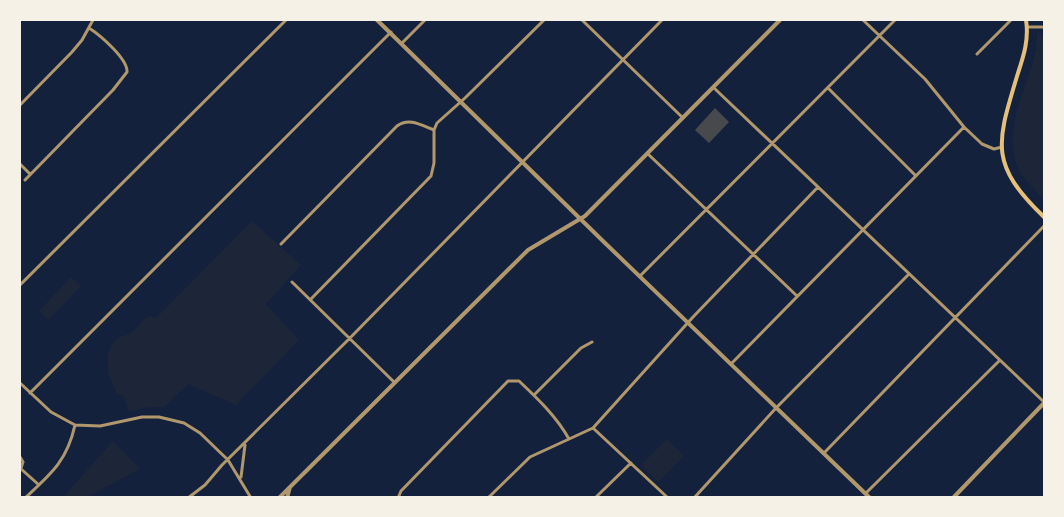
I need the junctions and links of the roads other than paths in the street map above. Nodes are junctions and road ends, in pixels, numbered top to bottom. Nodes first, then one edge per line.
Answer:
1 (93, 20) edge
2 (286, 20) edge
3 (377, 20) edge
4 (425, 20) edge
5 (544, 20) edge
6 (582, 20) edge
7 (662, 20) edge
8 (780, 20) edge
9 (863, 20) edge
10 (895, 20) edge
11 (1011, 20) edge
12 (1026, 20) edge
13 (1027, 27) junction
14 (1044, 27) edge
15 (89, 28) junction
16 (391, 32) junction
17 (879, 36) junction
18 (402, 43) junction
19 (977, 54) dead end
20 (623, 59) junction
21 (714, 88) junction
22 (828, 88) junction
23 (461, 101) junction
24 (20, 105) edge
25 (683, 118) junction
26 (964, 127) junction
27 (434, 130) junction
28 (773, 143) junction
29 (1002, 147) junction
30 (648, 154) junction
31 (523, 161) junction
32 (20, 164) edge
33 (30, 174) junction
34 (915, 176) junction
35 (24, 180) dead end
36 (818, 187) junction
37 (705, 210) junction
38 (1044, 217) edge
39 (581, 220) junction
40 (1044, 226) edge
41 (863, 230) junction
42 (281, 244) dead end
43 (753, 254) junction
44 (909, 274) junction
45 (640, 276) junction
46 (292, 282) dead end
47 (20, 285) edge
48 (797, 296) junction
49 (311, 299) junction
50 (954, 317) junction
51 (688, 322) junction
52 (350, 338) junction
53 (592, 342) dead end
54 (999, 361) junction
55 (731, 364) junction
56 (394, 382) junction
57 (20, 383) edge
58 (30, 393) junction
59 (534, 395) junction
60 (1044, 403) edge
61 (776, 408) junction
62 (75, 425) junction
63 (593, 428) junction
64 (569, 439) junction
65 (245, 443) junction
66 (824, 453) junction
67 (20, 457) edge
68 (228, 460) junction
69 (631, 463) junction
70 (20, 468) edge
71 (241, 479) junction
72 (39, 485) junction
73 (291, 486) junction
74 (866, 493) junction
75 (25, 498) edge
76 (188, 498) edge
77 (251, 498) edge
78 (279, 498) edge
79 (287, 498) edge
80 (398, 498) edge
81 (488, 498) edge
82 (595, 498) edge
83 (668, 498) edge
84 (694, 498) edge
85 (870, 498) edge
86 (953, 498) edge

1 - 15 street
2 - 47 street
3 - 16 street
4 - 18 street
5 - 23 street
6 - 20 street
7 - 20 street
8 - 21 street
9 - 17 street
10 - 17 street
11 - 19 street
12 - 13 main road
13 - 14 street
13 - 29 main road
15 - 24 street
15 - 33 street
16 - 18 street
16 - 58 street
17 - 22 street
17 - 26 street
18 - 23 street
20 - 25 street
20 - 31 street
21 - 25 street
21 - 28 street
22 - 28 street
22 - 34 street
23 - 27 street
23 - 31 street
25 - 30 street
26 - 29 street
26 - 34 street
27 - 42 street
27 - 49 street
28 - 36 street
28 - 37 street
29 - 38 main road
30 - 37 street
30 - 39 street
31 - 39 street
31 - 52 street
32 - 33 street
33 - 35 street
34 - 41 street
36 - 41 street
36 - 43 street
37 - 43 street
37 - 45 street
39 - 45 street
39 - 56 street
40 - 50 street
41 - 44 street
41 - 48 street
43 - 48 street
43 - 51 street
44 - 50 street
44 - 61 street
45 - 51 street
46 - 49 street
48 - 55 street
49 - 52 street
50 - 54 street
50 - 66 street
51 - 55 street
51 - 63 street
52 - 56 street
52 - 65 street
53 - 59 street
54 - 60 street
54 - 74 street
55 - 61 street
56 - 73 street
57 - 58 street
58 - 62 street
59 - 64 street
59 - 80 street
60 - 86 street
61 - 66 street
61 - 84 street
62 - 68 street
62 - 72 street
63 - 64 street
63 - 69 street
64 - 81 street
65 - 68 street
65 - 71 street
66 - 74 street
67 - 70 street
68 - 71 street
68 - 76 street
69 - 82 street
69 - 83 street
70 - 72 street
71 - 77 street
72 - 75 street
73 - 78 street
73 - 79 street
74 - 85 street

